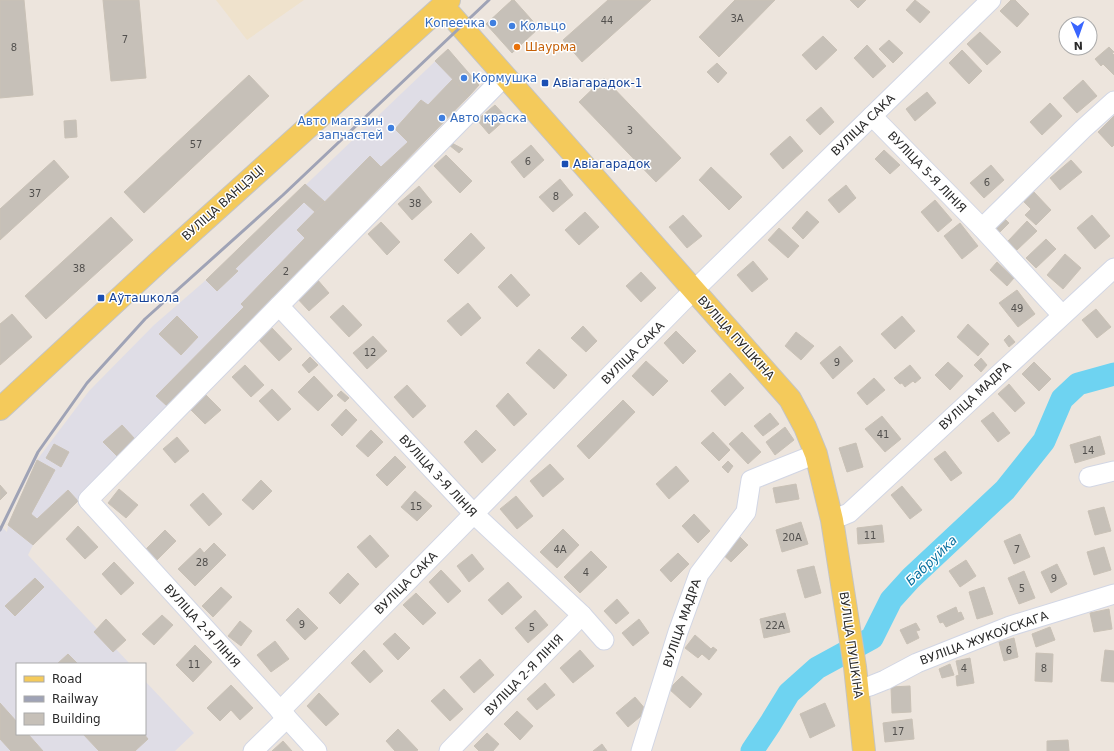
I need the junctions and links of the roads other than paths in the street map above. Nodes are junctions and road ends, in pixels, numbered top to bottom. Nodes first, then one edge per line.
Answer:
1 (991, 0) edge
2 (443, 2) edge
3 (505, 76) junction
4 (1114, 101) edge
5 (872, 116) junction
6 (982, 228) junction
7 (1114, 268) edge
8 (694, 291) junction
9 (279, 306) junction
10 (1062, 315) junction
11 (0, 409) edge
12 (816, 454) junction
13 (1114, 471) edge
14 (1089, 477) dead end
15 (474, 514) junction
16 (832, 520) junction
17 (1114, 594) edge
18 (582, 615) junction
19 (604, 640) dead end
20 (857, 690) junction
21 (283, 714) junction
22 (253, 751) edge
23 (317, 751) edge
24 (449, 751) edge
25 (640, 751) edge
26 (864, 751) edge

1 - 5 street, ВУЛІЦА САКА
2 - 3 main road, ВУЛІЦА ПУШКІНА
2 - 11 main road, ВУЛІЦА ВАНЦЭЦІ
3 - 8 main road, ВУЛІЦА ПУШКІНА
3 - 9 street
4 - 6 street
5 - 6 street, ВУЛІЦА 5-Я ЛІНІЯ
5 - 8 street, ВУЛІЦА САКА
6 - 10 street, ВУЛІЦА 5-Я ЛІНІЯ
7 - 10 street, ВУЛІЦА МАДРА
8 - 12 main road, ВУЛІЦА ПУШКІНА
8 - 15 street, ВУЛІЦА САКА
9 - 15 street, ВУЛІЦА 3-Я ЛІНІЯ
9 - 21 street, ВУЛІЦА 2-Я ЛІНІЯ
10 - 16 street, ВУЛІЦА МАДРА
12 - 16 main road, ВУЛІЦА ПУШКІНА
12 - 25 street, ВУЛІЦА МАДРА
13 - 14 street
15 - 18 street, ВУЛІЦА 3-Я ЛІНІЯ
15 - 21 street, ВУЛІЦА САКА
16 - 20 main road, ВУЛІЦА ПУШКІНА
17 - 20 street, ВУЛІЦА ЖУКОЎСКАГА
18 - 19 street, ВУЛІЦА 3-Я ЛІНІЯ
18 - 24 street, ВУЛІЦА 2-Я ЛІНІЯ
20 - 26 main road, ВУЛІЦА ПУШКІНА
21 - 22 street, ВУЛІЦА САКА
21 - 23 street, ВУЛІЦА 2-Я ЛІНІЯ

